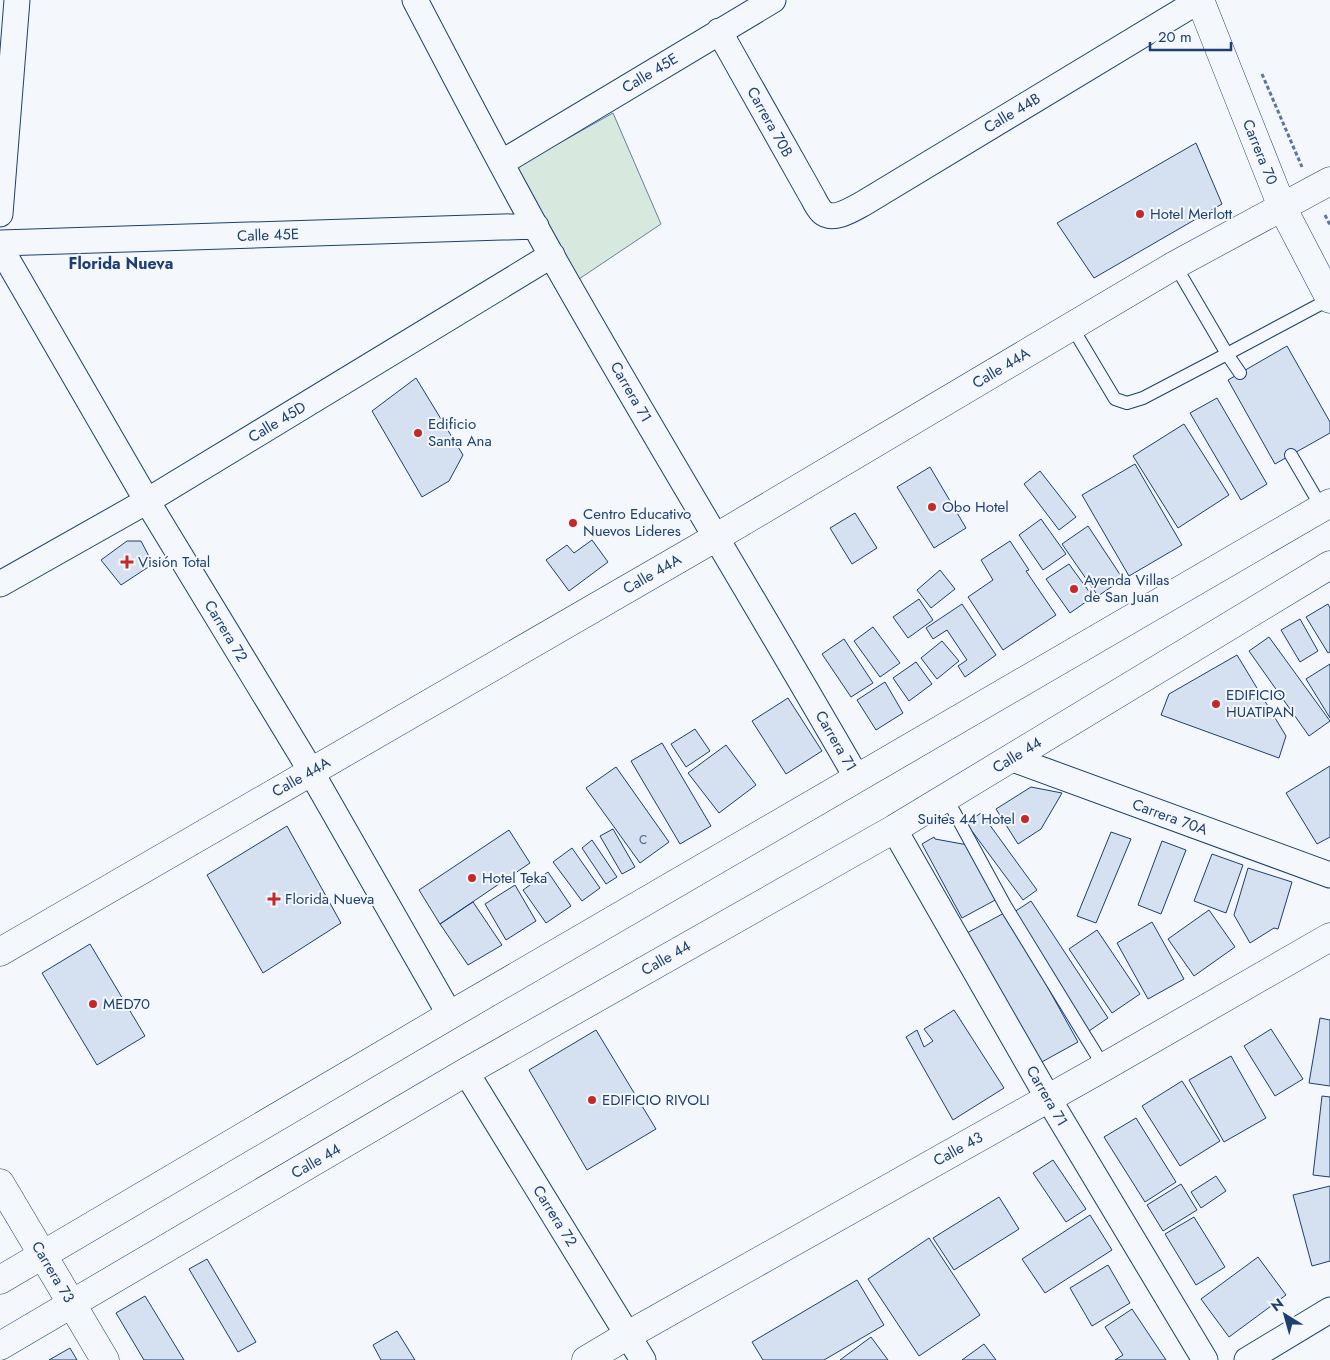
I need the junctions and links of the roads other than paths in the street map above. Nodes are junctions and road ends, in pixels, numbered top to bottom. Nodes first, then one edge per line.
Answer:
1 (17, 0) edge
2 (415, 0) edge
3 (773, 0) edge
4 (1200, 0) edge
5 (719, 31) junction
6 (501, 163) junction
7 (1330, 181) edge
8 (1282, 207) junction
9 (822, 212) joint
10 (0, 214) edge
11 (536, 226) junction
12 (0, 243) edge
13 (0, 247) edge
14 (552, 255) junction
15 (1176, 265) junction
16 (1330, 299) edge
17 (1072, 327) junction
18 (1227, 354) junction
19 (1240, 373) dead end
20 (1291, 455) dead end
21 (147, 500) junction
22 (1326, 506) edge
23 (715, 538) junction
24 (1330, 565) edge
25 (0, 584) edge
26 (1010, 758) junction
27 (311, 772) junction
28 (858, 778) junction
29 (946, 797) junction
30 (894, 829) junction
31 (1325, 869) edge
32 (1330, 937) edge
33 (0, 952) edge
34 (450, 1015) junction
35 (1104, 1067) junction
36 (466, 1072) junction
37 (1048, 1098) junction
38 (0, 1184) edge
39 (42, 1256) junction
40 (0, 1280) edge
41 (72, 1303) junction
42 (1330, 1310) edge
43 (628, 1334) junction
44 (0, 1346) edge
45 (105, 1360) edge
46 (586, 1360) edge
47 (643, 1360) edge
48 (1205, 1360) edge
49 (1247, 1360) edge

1 - 10 street
2 - 6 street, Carrera 71
3 - 5 street, Calle 45E
4 - 8 main road, Carrera 70
4 - 9 street, Calle 44B
5 - 6 street, Calle 45E
5 - 9 street, Carrera 70B
6 - 11 street, Carrera 71
7 - 8 main road, Calle 44A
8 - 15 main road, Calle 44A
8 - 16 main road, Carrera 70
11 - 12 street, Calle 45E
11 - 14 street, Carrera 71
13 - 21 street, Carrera 72
14 - 21 street, Calle 45D
14 - 23 street, Carrera 71
15 - 17 main road, Calle 44A
15 - 18 lane
16 - 18 lane
17 - 18 lane
17 - 23 main road, Calle 44A
18 - 19 lane
20 - 22 lane
21 - 25 street, Calle 45D
21 - 27 street, Carrera 72
22 - 28 main road
23 - 27 main road, Calle 44A
23 - 28 street, Carrera 71
24 - 26 main road, Calle 44
26 - 29 main road, Calle 44
26 - 31 street, Carrera 70A
27 - 33 main road, Calle 44A
27 - 34 street, Carrera 72
28 - 34 main road
29 - 30 main road, Calle 44
29 - 35 lane
30 - 36 main road, Calle 44
30 - 37 street, Carrera 71
32 - 35 main road, Calle 43
34 - 39 main road
35 - 37 main road, Calle 43
36 - 41 main road, Calle 44
36 - 43 street, Carrera 72
37 - 43 main road, Calle 43
37 - 48 street, Carrera 71
38 - 39 main road, Carrera 73
39 - 40 main road
39 - 41 main road, Carrera 73
41 - 44 main road, Calle 44
41 - 45 main road, Carrera 73
42 - 49 street
43 - 46 main road, Calle 43
43 - 47 street, Carrera 72

